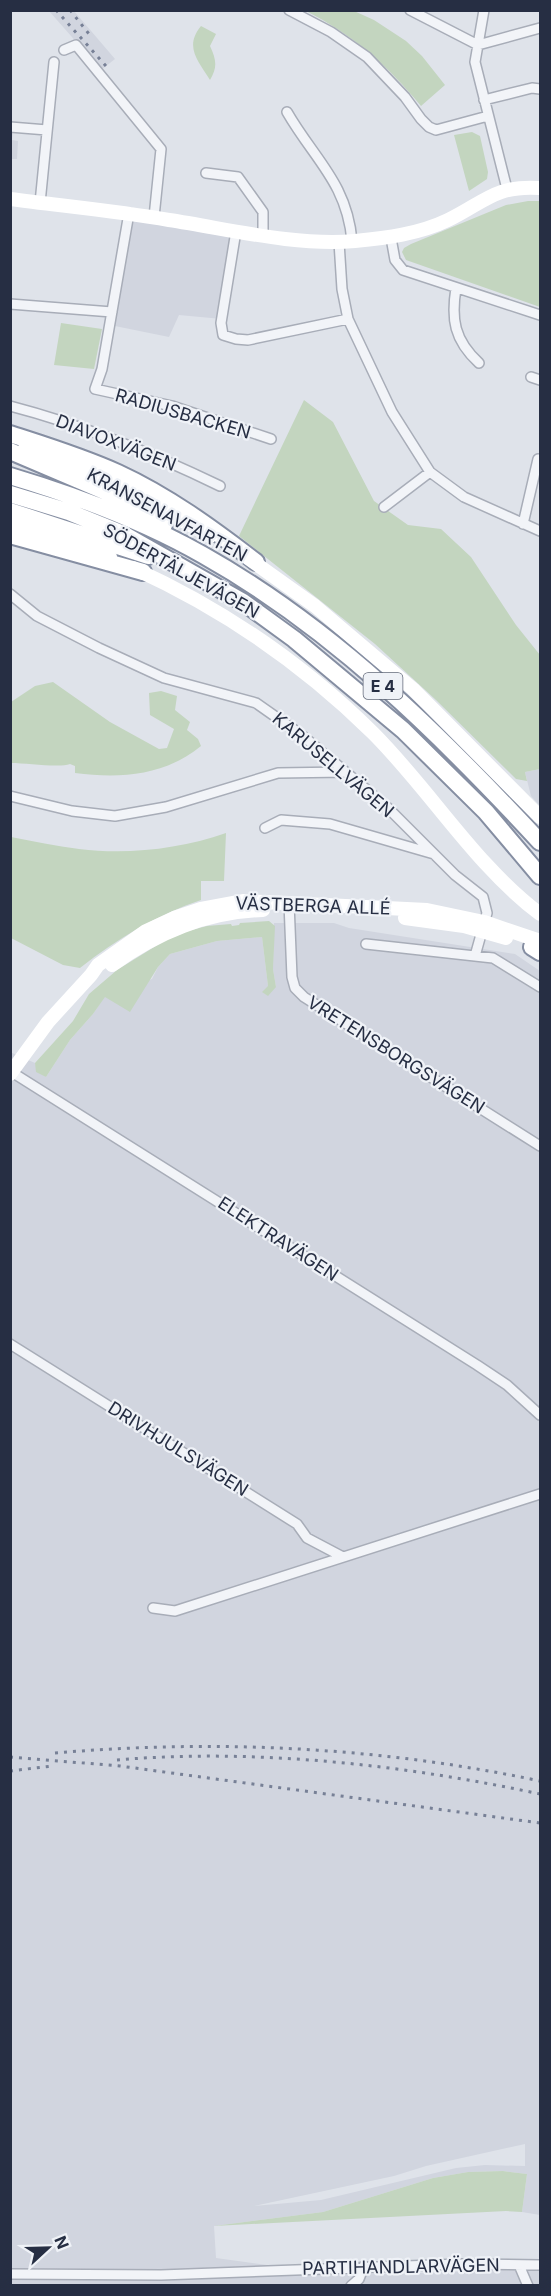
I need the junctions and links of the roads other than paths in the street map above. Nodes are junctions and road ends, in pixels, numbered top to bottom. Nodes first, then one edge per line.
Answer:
1 (289, 10) edge
2 (410, 10) edge
3 (484, 10) edge
4 (540, 28) edge
5 (478, 45) junction
6 (64, 51) dead end
7 (54, 62) dead end
8 (540, 89) edge
9 (484, 100) junction
10 (287, 112) dead end
11 (488, 116) junction
12 (10, 126) edge
13 (47, 130) junction
14 (206, 173) dead end
15 (540, 188) edge
16 (507, 189) junction
17 (10, 199) edge
18 (40, 203) junction
19 (129, 213) junction
20 (154, 217) junction
21 (236, 231) junction
22 (263, 236) junction
23 (391, 238) junction
24 (346, 242) junction
25 (456, 288) junction
26 (10, 304) edge
27 (112, 312) junction
28 (540, 315) edge
29 (348, 319) junction
30 (479, 363) dead end
31 (10, 406) edge
32 (10, 434) edge
33 (271, 439) dead end
34 (10, 446) edge
35 (10, 451) edge
36 (538, 459) dead end
37 (430, 472) junction
38 (10, 476) edge
39 (220, 486) dead end
40 (10, 494) edge
41 (384, 507) dead end
42 (10, 511) edge
43 (10, 522) edge
44 (523, 524) junction
45 (540, 531) edge
46 (10, 536) edge
47 (203, 555) junction
48 (172, 562) junction
49 (256, 562) junction
50 (143, 572) junction
51 (10, 594) edge
52 (345, 772) junction
53 (10, 796) edge
54 (540, 817) edge
55 (265, 828) dead end
56 (540, 842) edge
57 (434, 854) junction
58 (540, 876) edge
59 (289, 906) junction
60 (540, 914) edge
61 (482, 926) junction
62 (366, 944) dead end
63 (538, 948) edge
64 (475, 956) junction
65 (540, 987) edge
66 (11, 1072) edge
67 (540, 1146) edge
68 (10, 1344) edge
69 (540, 1415) edge
70 (540, 1494) edge
71 (343, 1557) junction
72 (153, 1608) dead end
73 (519, 2265) junction
74 (540, 2265) edge
75 (364, 2266) junction
76 (10, 2274) edge
77 (351, 2286) edge
78 (528, 2286) edge

1 - 11 street
2 - 5 street
3 - 5 street
4 - 5 street
5 - 9 street
6 - 20 street
7 - 13 street
8 - 9 street
9 - 11 street
10 - 24 street
11 - 16 street
12 - 13 street
13 - 18 street
14 - 22 street
15 - 16 main road
16 - 23 main road
17 - 18 main road
18 - 19 main road
19 - 20 main road
19 - 27 street, RADIUSBACKEN
20 - 21 main road
21 - 22 main road
21 - 29 street
22 - 24 main road
23 - 24 main road
23 - 25 street
24 - 29 street
25 - 28 street
25 - 30 street
26 - 27 street
27 - 33 street, RADIUSBACKEN
29 - 37 street
31 - 39 street, DIAVOXVÄGEN
32 - 49 highway
34 - 49 main road, KRANSENAVFARTEN
35 - 47 highway, E 4
36 - 44 street
37 - 41 street
37 - 44 street
38 - 47 highway, SÖDERTÄLJEVÄGEN / E 4
40 - 48 highway, SÖDERTÄLJEVÄGEN / E 4
42 - 48 highway
43 - 50 main road, SÖDERTÄLJEVÄGEN
44 - 45 street
46 - 50 highway
47 - 56 highway, SÖDERTÄLJEVÄGEN / E 4
48 - 58 highway, SÖDERTÄLJEVÄGEN / E 4
49 - 54 main road
50 - 60 main road, SÖDERTÄLJEVÄGEN
51 - 52 street, KARUSELLVÄGEN
52 - 53 street
52 - 57 street, KARUSELLVÄGEN
55 - 57 street
57 - 61 street, KARUSELLVÄGEN
59 - 61 main road, VÄSTBERGA ALLÉ
59 - 66 main road, VÄSTBERGA ALLÉ
59 - 67 street, VRETENSBORGSVÄGEN
61 - 63 main road, VÄSTBERGA ALLÉ
61 - 64 street
62 - 64 street, VÄSTBERGA ALLÉ
64 - 65 street, VÄSTBERGA ALLÉ
66 - 69 street, ELEKTRAVÄGEN
68 - 71 street, DRIVHJULSVÄGEN
70 - 71 street
71 - 72 street
73 - 74 street, PARTIHANDLARVÄGEN
73 - 75 street, PARTIHANDLARVÄGEN
73 - 78 street
75 - 76 street, PARTIHANDLARVÄGEN
75 - 77 street

